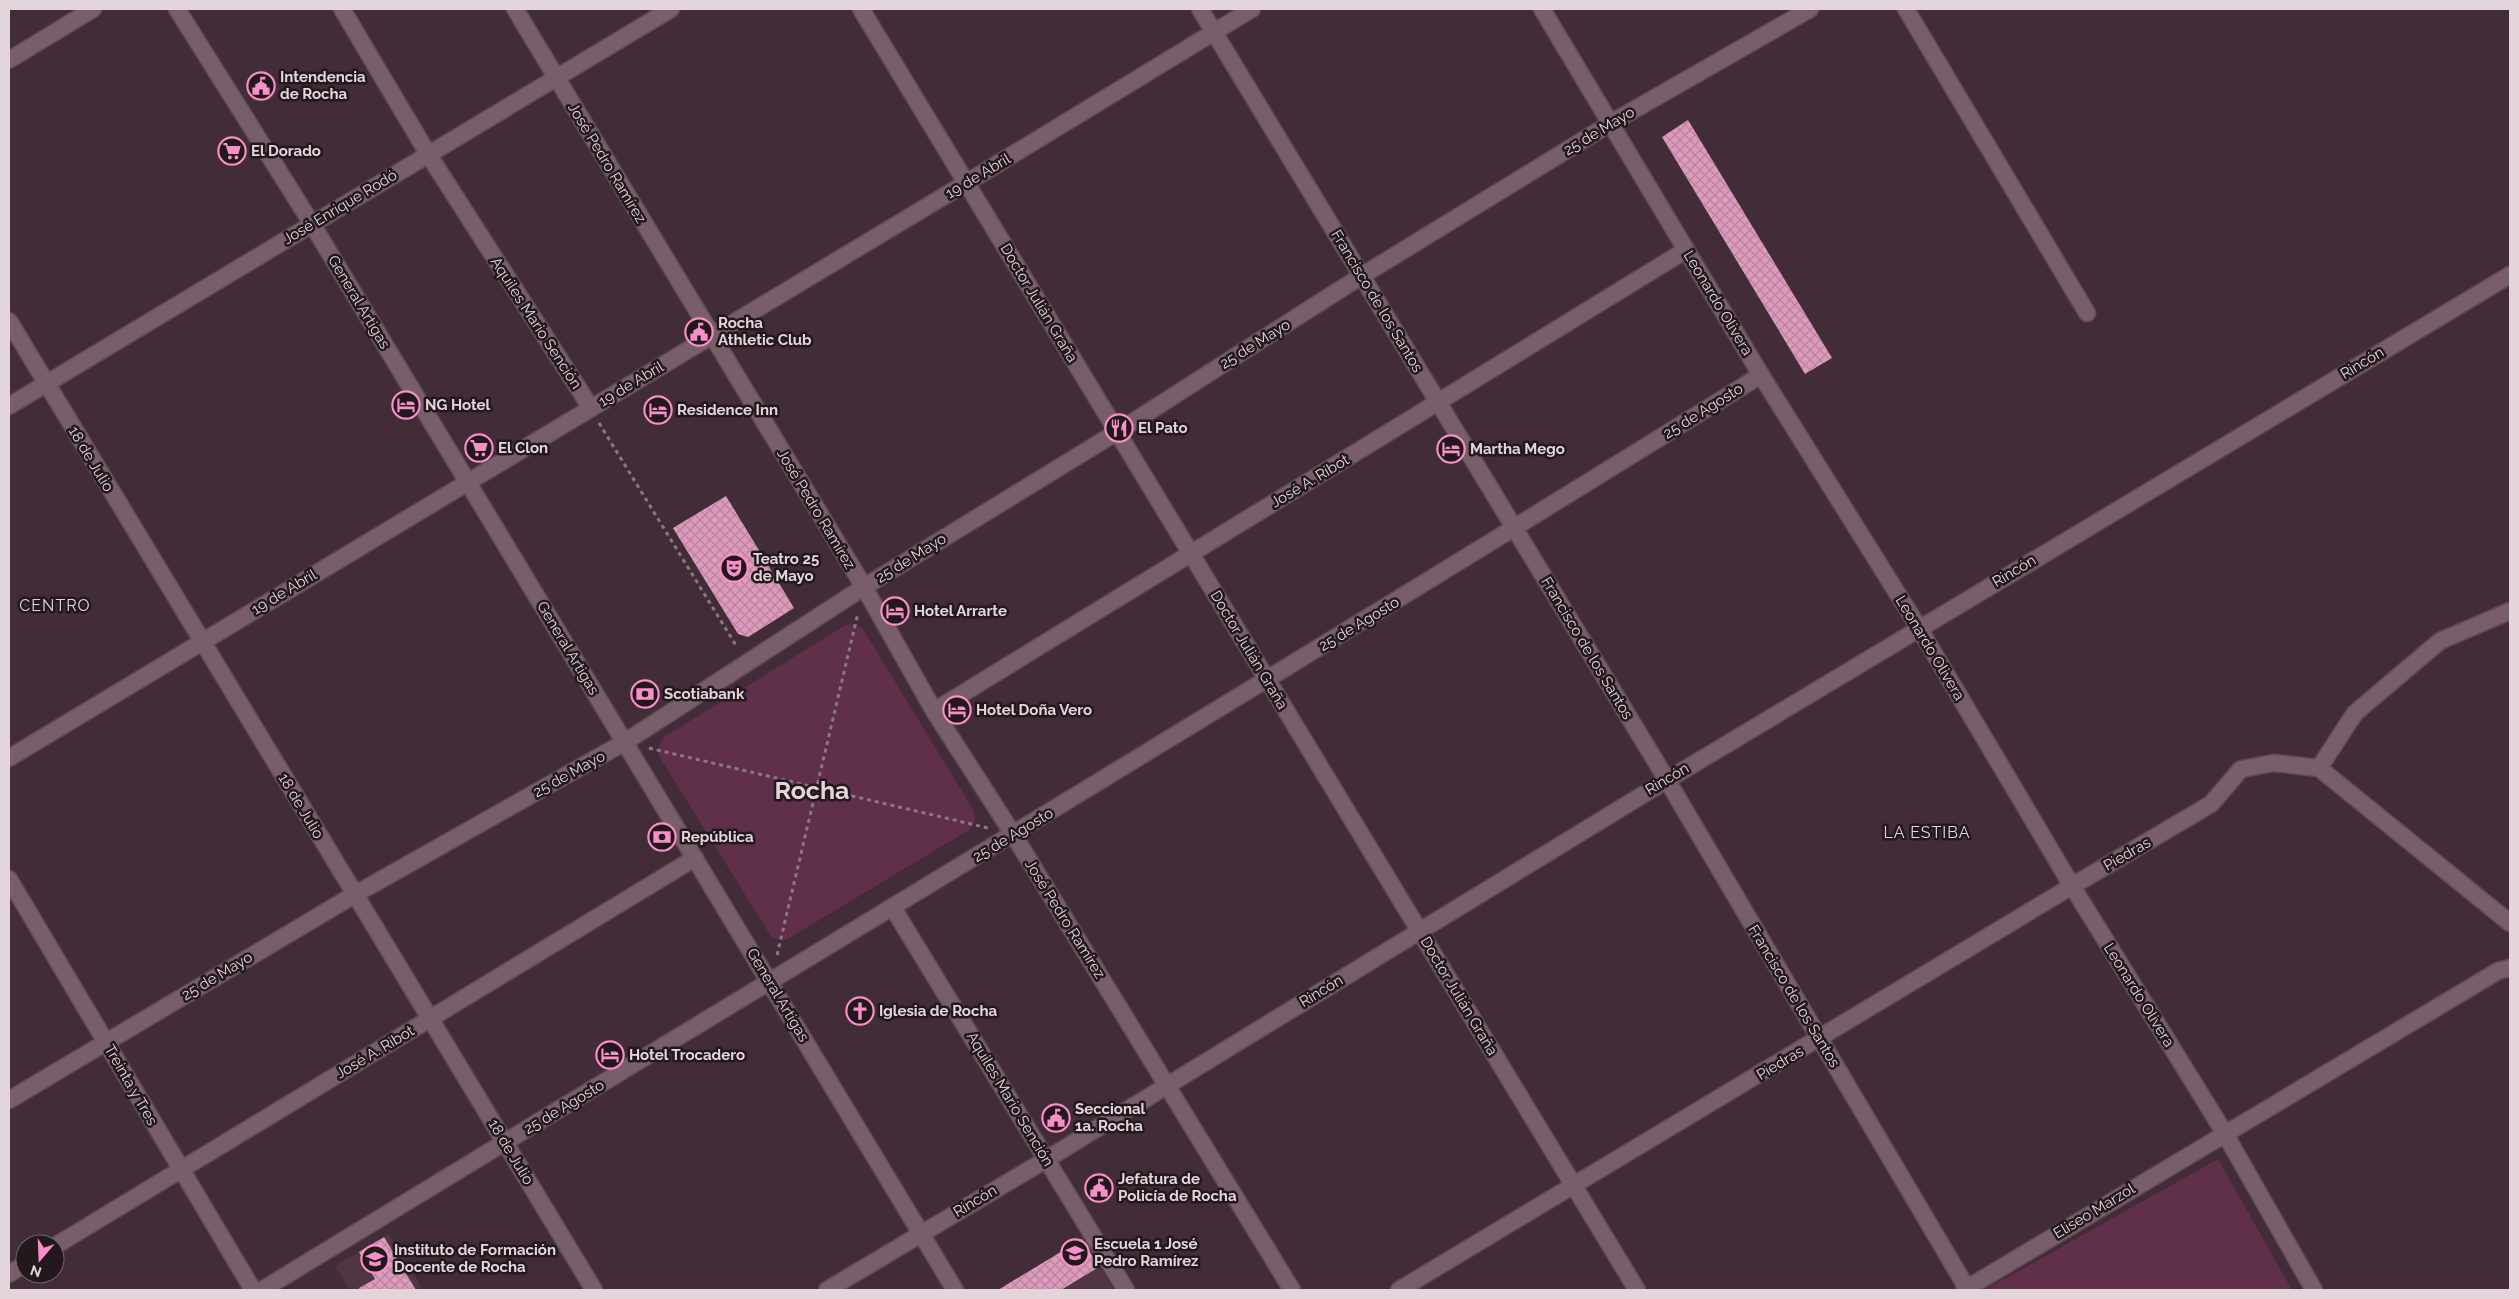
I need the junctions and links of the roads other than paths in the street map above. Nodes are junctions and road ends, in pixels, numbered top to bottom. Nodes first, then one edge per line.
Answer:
1 (93, 9) edge
2 (177, 9) edge
3 (342, 9) edge
4 (515, 9) edge
5 (671, 9) edge
6 (861, 9) edge
7 (1200, 9) edge
8 (1252, 9) edge
9 (1542, 9) edge
10 (1810, 9) edge
11 (1906, 9) edge
12 (1214, 32) junction
13 (9, 60) edge
14 (556, 78) junction
15 (1611, 123) junction
16 (428, 154) junction
17 (966, 183) junction
18 (312, 224) junction
19 (1686, 250) junction
20 (2510, 275) edge
21 (1363, 276) junction
22 (2087, 313) dead end
23 (9, 321) edge
24 (711, 336) junction
25 (1761, 375) junction
26 (46, 384) junction
27 (1438, 402) junction
28 (9, 406) edge
29 (591, 408) junction
30 (1116, 432) junction
31 (468, 482) junction
32 (1514, 528) junction
33 (1191, 554) junction
34 (864, 588) junction
35 (2510, 611) edge
36 (1919, 628) junction
37 (201, 641) junction
38 (1267, 680) junction
39 (934, 711) junction
40 (625, 742) junction
41 (9, 758) edge
42 (2319, 768) junction
43 (1666, 780) junction
44 (1013, 834) junction
45 (696, 858) junction
46 (9, 879) edge
47 (2072, 886) junction
48 (354, 895) junction
49 (893, 908) junction
50 (2510, 922) edge
51 (1419, 931) junction
52 (2510, 968) edge
53 (771, 983) junction
54 (430, 1019) junction
55 (1820, 1039) junction
56 (106, 1042) junction
57 (1167, 1085) junction
58 (9, 1100) edge
59 (2224, 1132) junction
60 (504, 1142) junction
61 (1047, 1159) junction
62 (180, 1170) junction
63 (1574, 1185) junction
64 (921, 1234) junction
65 (65, 1240) edge
66 (253, 1290) edge
67 (262, 1290) edge
68 (594, 1290) edge
69 (827, 1290) edge
70 (955, 1290) edge
71 (1126, 1290) edge
72 (1292, 1290) edge
73 (1399, 1290) edge
74 (1637, 1290) edge
75 (1966, 1290) edge
76 (2314, 1290) edge

1 - 13 street
2 - 18 street, General Artigas
3 - 16 street, Aquiles Mario Sención
4 - 14 street, José Pedro Ramírez
5 - 14 street, José Enrique Rodó
6 - 17 street, Doctor Julián Graña
7 - 12 street, Francisco de los Santos
8 - 12 street, 19 de Abril
9 - 15 street, Leonardo Olivera
10 - 15 street, 25 de Mayo
11 - 22 street
12 - 17 street, 19 de Abril
12 - 21 street, Francisco de los Santos
14 - 16 street, José Enrique Rodó
14 - 24 street, José Pedro Ramírez
15 - 19 street, Leonardo Olivera
15 - 21 street, 25 de Mayo
16 - 18 street, José Enrique Rodó
16 - 29 street, Aquiles Mario Sención
17 - 24 street, 19 de Abril
17 - 30 street, Doctor Julián Graña
18 - 26 street, José Enrique Rodó
18 - 31 street, General Artigas
19 - 25 street, Leonardo Olivera
19 - 27 street, José A. Ribot
20 - 36 street, Rincón
21 - 27 street, Francisco de los Santos
21 - 30 street, 25 de Mayo
23 - 26 street, 18 de Julio
24 - 29 street, 19 de Abril
24 - 34 street, José Pedro Ramírez
25 - 32 street, 25 de Agosto
25 - 36 street, Leonardo Olivera
26 - 28 street, José Enrique Rodó
26 - 37 street, 18 de Julio
27 - 32 street, Francisco de los Santos
27 - 33 street, José A. Ribot
29 - 31 street, 19 de Abril
30 - 33 street, Doctor Julián Graña
30 - 34 street, 25 de Mayo
31 - 37 street, 19 de Abril
31 - 40 street, General Artigas
32 - 38 street, 25 de Agosto
32 - 43 street, Francisco de los Santos
33 - 38 street, Doctor Julián Graña
33 - 39 street, José A. Ribot
34 - 39 street, José Pedro Ramírez
34 - 40 street, 25 de Mayo
35 - 42 street
36 - 43 street, Rincón
36 - 47 street, Leonardo Olivera
37 - 41 street, 19 de Abril
37 - 48 street, 18 de Julio
38 - 44 street, 25 de Agosto
38 - 51 street, Doctor Julián Graña
39 - 44 street, José Pedro Ramírez
40 - 45 street, General Artigas
40 - 48 street, 25 de Mayo
42 - 47 street, Piedras
42 - 50 street
43 - 51 street, Rincón
43 - 55 street, Francisco de los Santos
44 - 49 street, 25 de Agosto
44 - 57 street, José Pedro Ramírez
45 - 53 street, General Artigas
45 - 54 street, José A. Ribot
46 - 56 street, Treinta y Tres
47 - 55 street, Piedras
47 - 59 street, Leonardo Olivera
48 - 54 street, 18 de Julio
48 - 56 street, 25 de Mayo
49 - 53 street, 25 de Agosto
49 - 61 street, Aquiles Mario Sención
51 - 57 street, Rincón
51 - 63 street, Doctor Julián Graña
52 - 59 street, Eliseo Marzol
53 - 60 street, 25 de Agosto
53 - 64 street, General Artigas
54 - 60 street, 18 de Julio
54 - 62 street, José A. Ribot
55 - 63 street, Piedras
55 - 75 street, Francisco de los Santos
56 - 58 street, 25 de Mayo
56 - 62 street, Treinta y Tres
57 - 61 street, Rincón
57 - 72 street, José Pedro Ramírez
59 - 75 street, Eliseo Marzol
59 - 76 street, Leonardo Olivera
60 - 67 street, 25 de Agosto
60 - 68 street, 18 de Julio
61 - 64 street, Rincón
61 - 71 street, Aquiles Mario Sención
62 - 65 street, José A. Ribot
62 - 66 street, Treinta y Tres
63 - 73 street, Piedras
63 - 74 street, Doctor Julián Graña
64 - 69 street, Rincón
64 - 70 street, General Artigas

